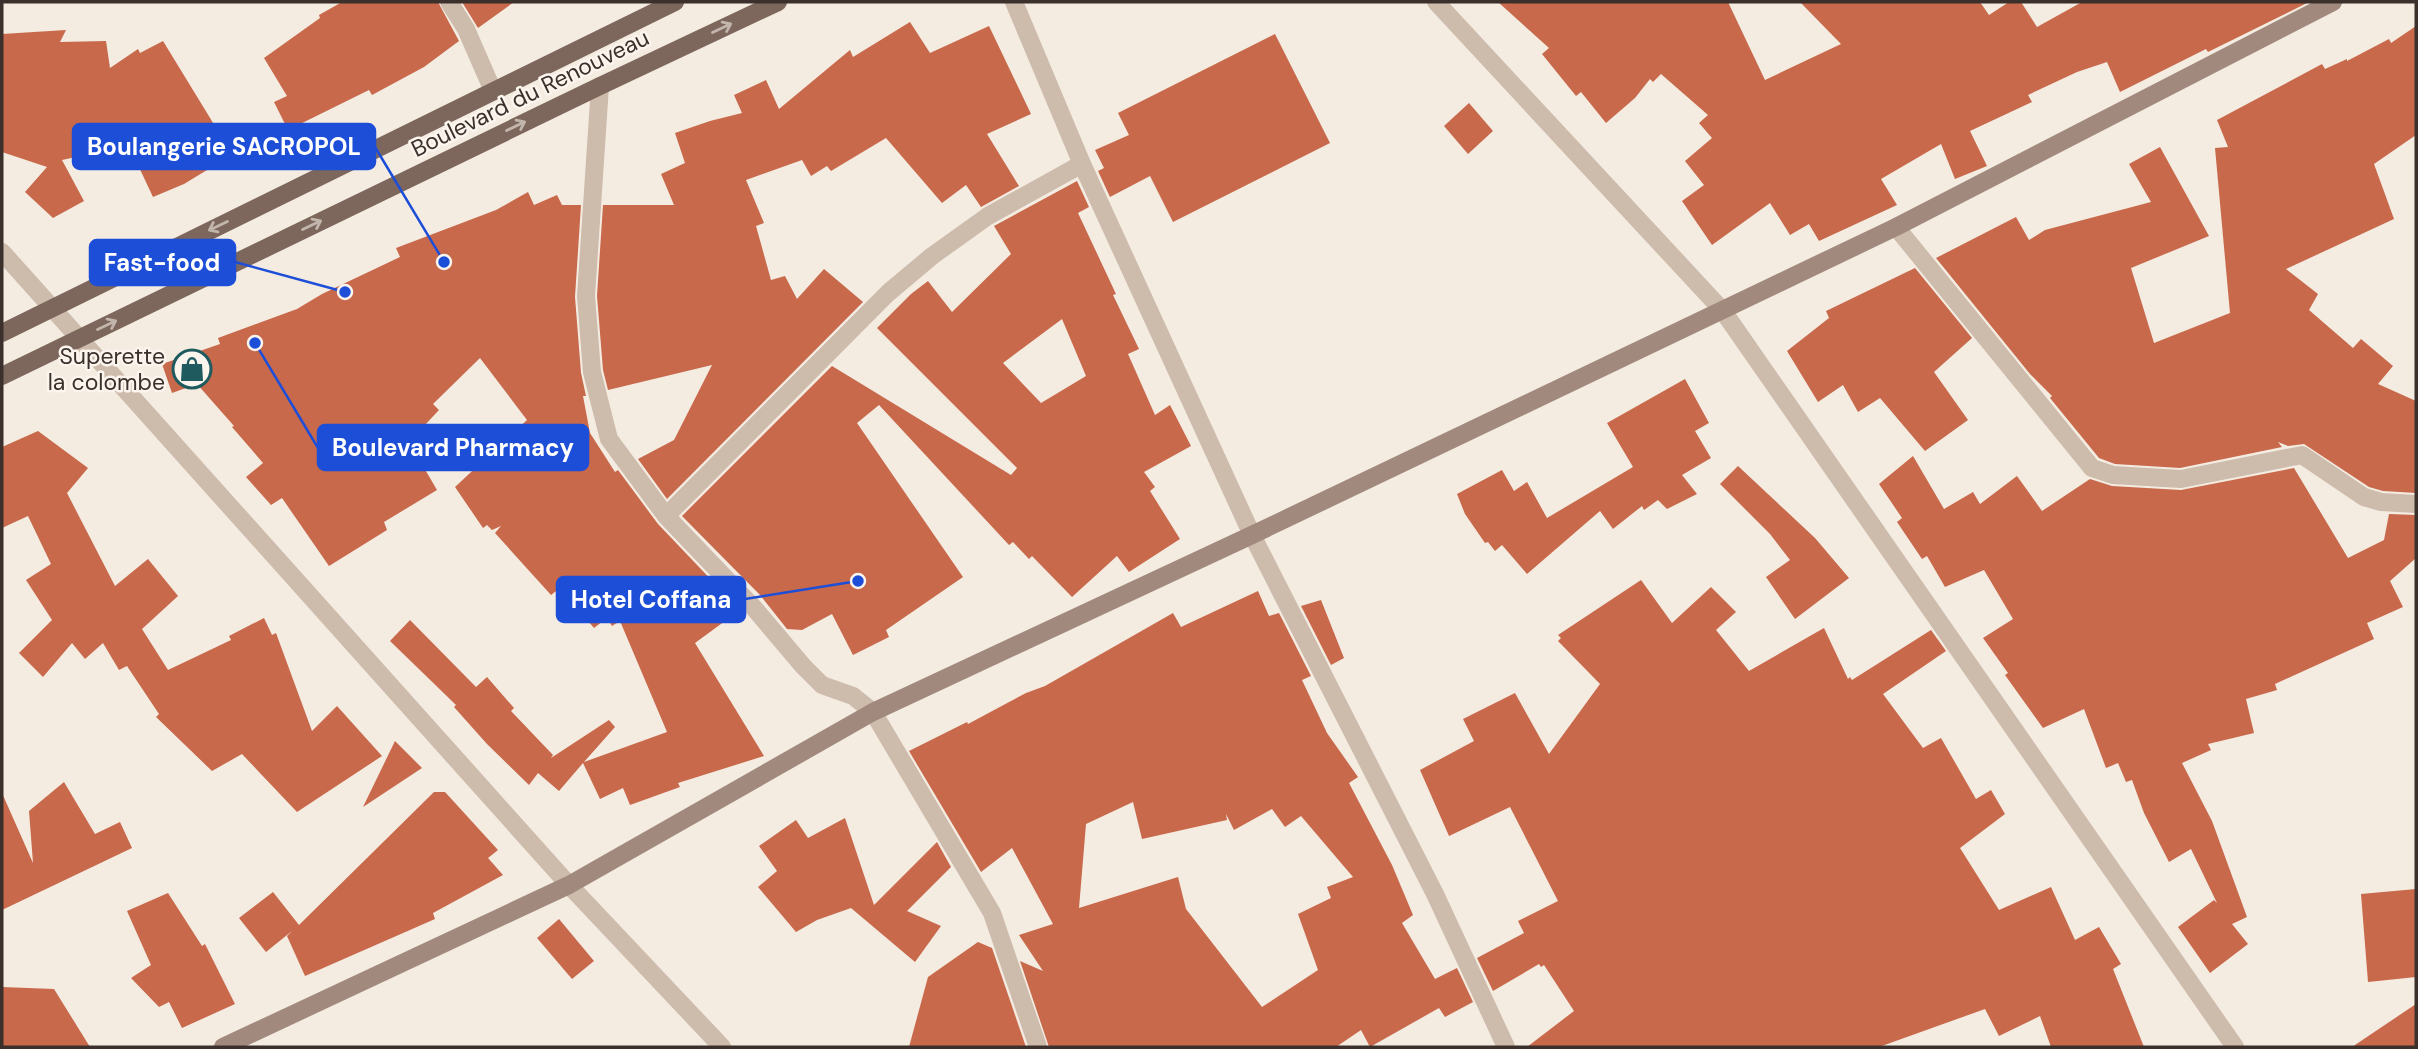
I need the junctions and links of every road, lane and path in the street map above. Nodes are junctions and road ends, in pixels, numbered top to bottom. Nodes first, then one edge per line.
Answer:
1 (449, 2) edge
2 (676, 2) edge
3 (778, 2) edge
4 (1014, 2) edge
5 (1436, 2) edge
6 (2333, 2) edge
7 (600, 86) junction
8 (493, 91) junction
9 (1082, 164) junction
10 (1896, 227) junction
11 (2, 252) edge
12 (53, 308) junction
13 (1723, 312) junction
14 (2, 333) edge
15 (79, 338) junction
16 (2, 376) edge
17 (2416, 504) edge
18 (666, 516) junction
19 (1252, 536) junction
20 (873, 712) junction
21 (569, 885) junction
22 (227, 1046) edge
23 (722, 1047) edge
24 (1038, 1047) edge
25 (1506, 1047) edge
26 (2235, 1047) edge

1 - 8 street
2 - 8 main road, Boulevard du Renouveau
7 -> 3 main road, Boulevard du Renouveau
4 - 9 street
5 - 13 street
6 - 10 main road
15 -> 7 main road, Boulevard du Renouveau
7 - 18 street
8 -> 12 main road, Boulevard du Renouveau
9 - 18 street
9 - 19 street
10 - 13 main road
10 - 17 street
11 - 12 street
12 - 14 main road, Boulevard du Renouveau
12 - 15 street
13 - 19 main road
13 - 26 street
15 - 16 main road, Boulevard du Renouveau
15 - 21 street
18 - 20 street
19 - 20 main road
19 - 25 street
20 - 21 main road
20 - 24 street
21 - 22 main road
21 - 23 street

